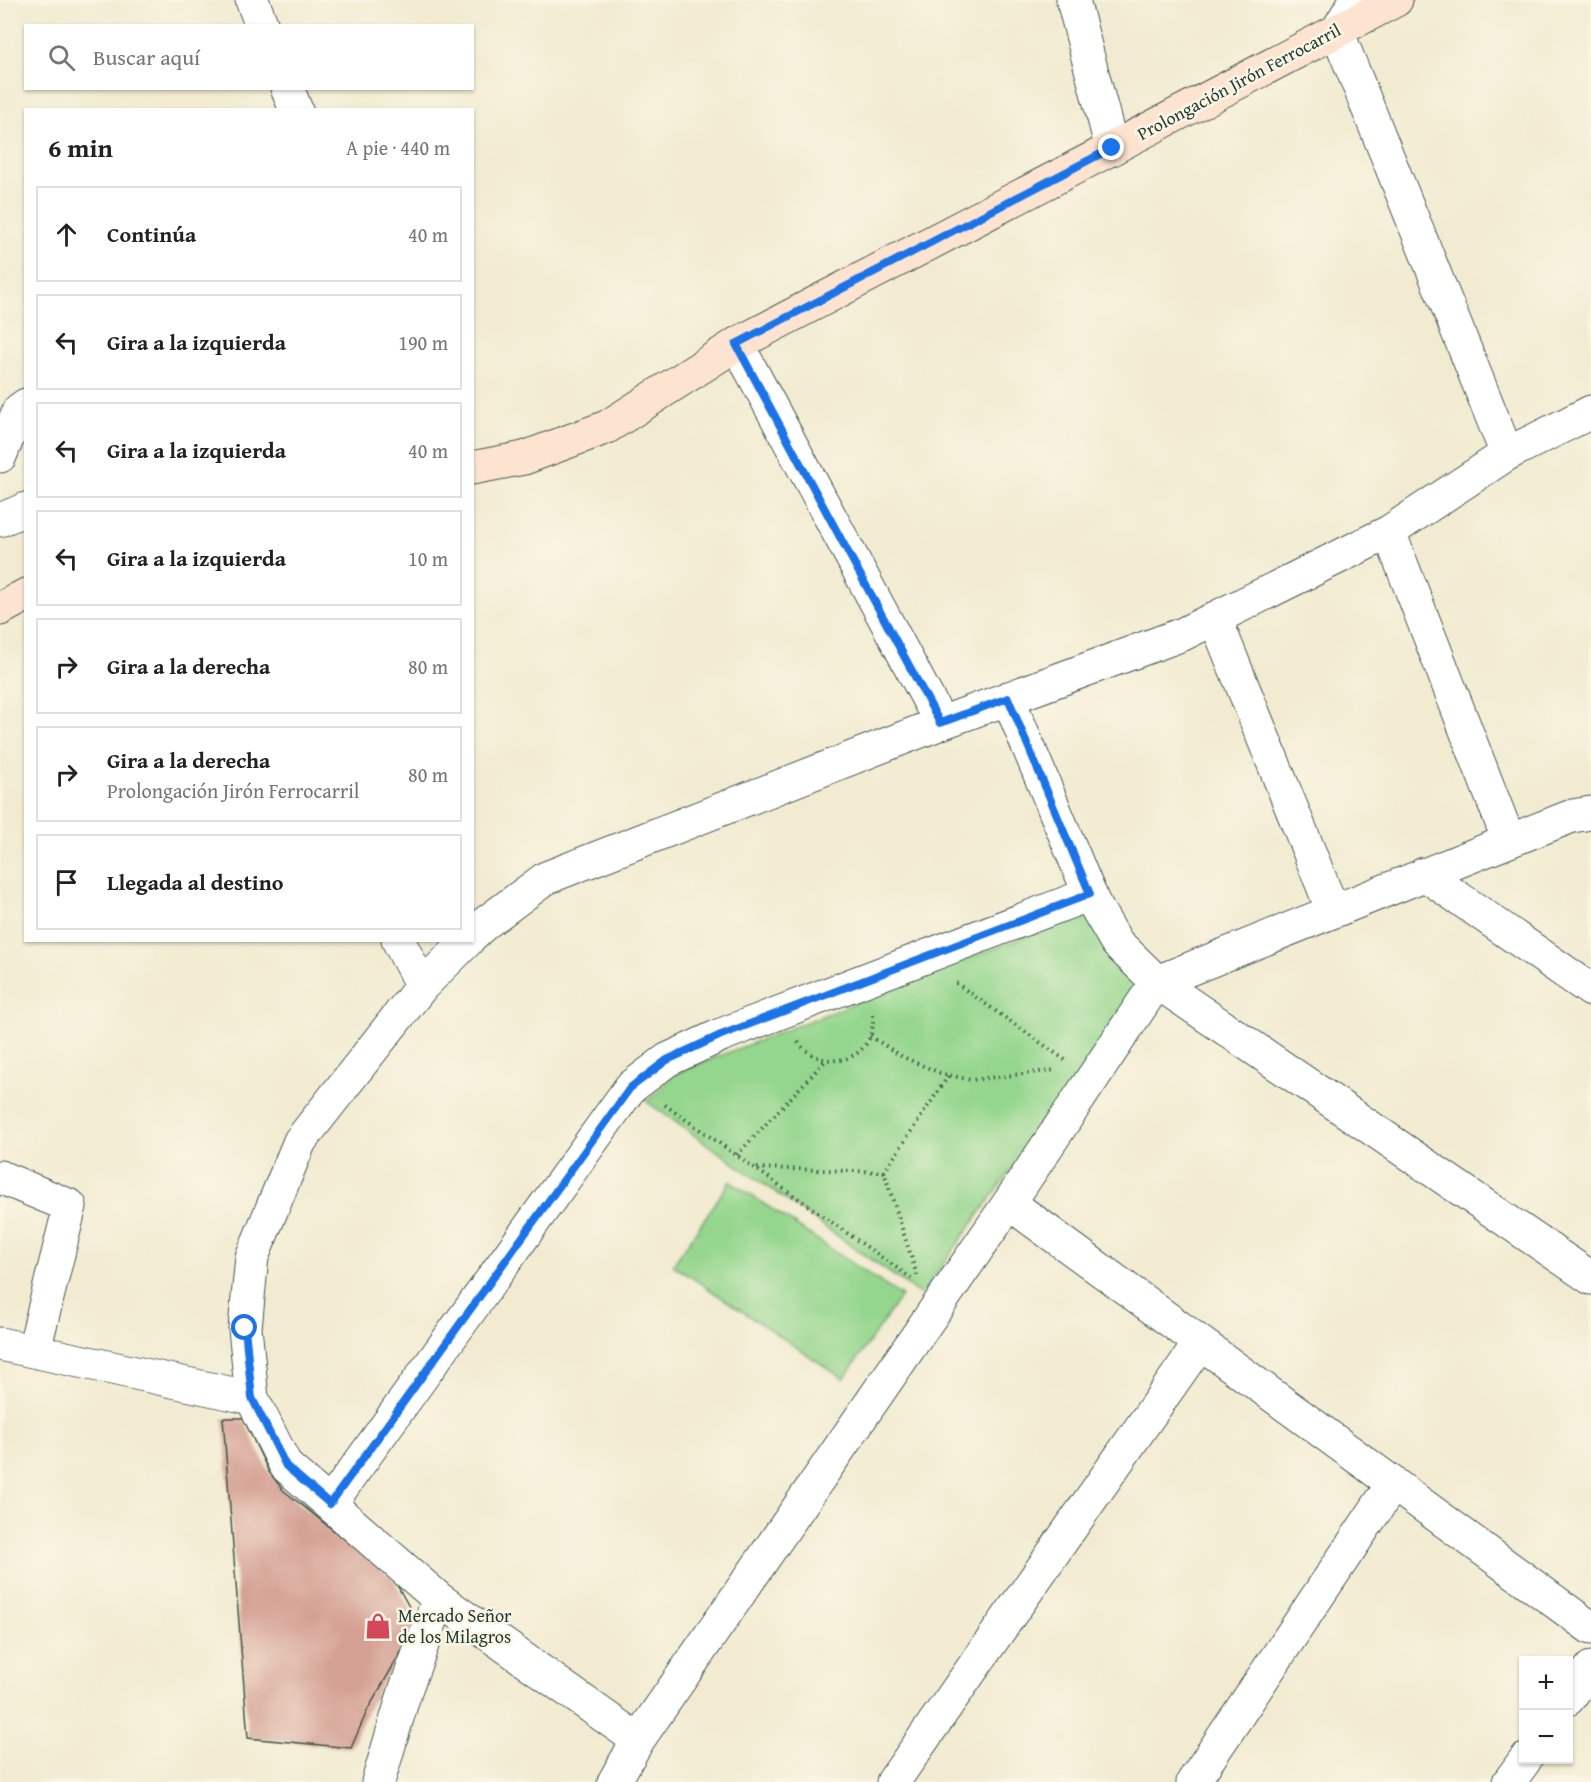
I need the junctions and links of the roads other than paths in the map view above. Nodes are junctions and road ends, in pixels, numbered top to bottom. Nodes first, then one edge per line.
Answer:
1 (252, 0) edge
2 (1073, 0) edge
3 (1356, 0) edge
4 (1396, 0) edge
5 (261, 24) edge
6 (1337, 31) junction
7 (288, 90) edge
8 (295, 108) edge
9 (1112, 148) junction
10 (736, 344) junction
11 (24, 406) edge
12 (1591, 412) edge
13 (1507, 454) junction
14 (0, 456) edge
15 (474, 468) edge
16 (24, 510) edge
17 (0, 520) edge
18 (1389, 532) junction
19 (24, 596) edge
20 (0, 609) edge
21 (1215, 618) junction
22 (1008, 698) junction
23 (940, 723) junction
24 (1591, 813) edge
25 (1509, 841) junction
26 (1424, 874) junction
27 (1090, 894) junction
28 (1333, 911) junction
29 (474, 934) edge
30 (399, 942) edge
31 (466, 942) edge
32 (1157, 982) junction
33 (423, 986) junction
34 (1591, 990) edge
35 (0, 1177) edge
36 (1009, 1203) junction
37 (1591, 1278) edge
38 (1200, 1343) junction
39 (0, 1344) edge
40 (34, 1350) junction
41 (252, 1398) junction
42 (1394, 1484) junction
43 (330, 1504) junction
44 (438, 1599) junction
45 (1591, 1628) edge
46 (1591, 1668) edge
47 (1573, 1693) edge
48 (638, 1740) junction
49 (378, 1782) edge
50 (614, 1782) edge
51 (893, 1782) edge
52 (1193, 1782) edge

1 - 5 street
2 - 9 street
3 - 6 street
4 - 6 street, Prolongación Jirón Ferrocarril
6 - 9 street, Prolongación Jirón Ferrocarril
6 - 13 street
7 - 8 street
9 - 10 street, Prolongación Jirón Ferrocarril
10 - 15 street, Prolongación Jirón Ferrocarril
10 - 23 street
11 - 14 street
12 - 13 street
13 - 18 street
16 - 17 street
18 - 21 street
18 - 25 street
19 - 20 street
21 - 22 street
21 - 28 street
22 - 23 street
22 - 27 street
23 - 29 street
24 - 25 street
25 - 26 street
26 - 28 street
26 - 34 street
27 - 32 street
27 - 43 street
28 - 32 street
30 - 33 street
31 - 33 street
32 - 36 street
32 - 37 street
33 - 41 street
35 - 40 street
36 - 38 street
36 - 48 street
38 - 42 street
38 - 51 street
39 - 40 street
40 - 41 street
41 - 43 street
42 - 45 street
42 - 52 street
43 - 44 street
44 - 48 street
44 - 49 street
46 - 47 street
48 - 50 street

